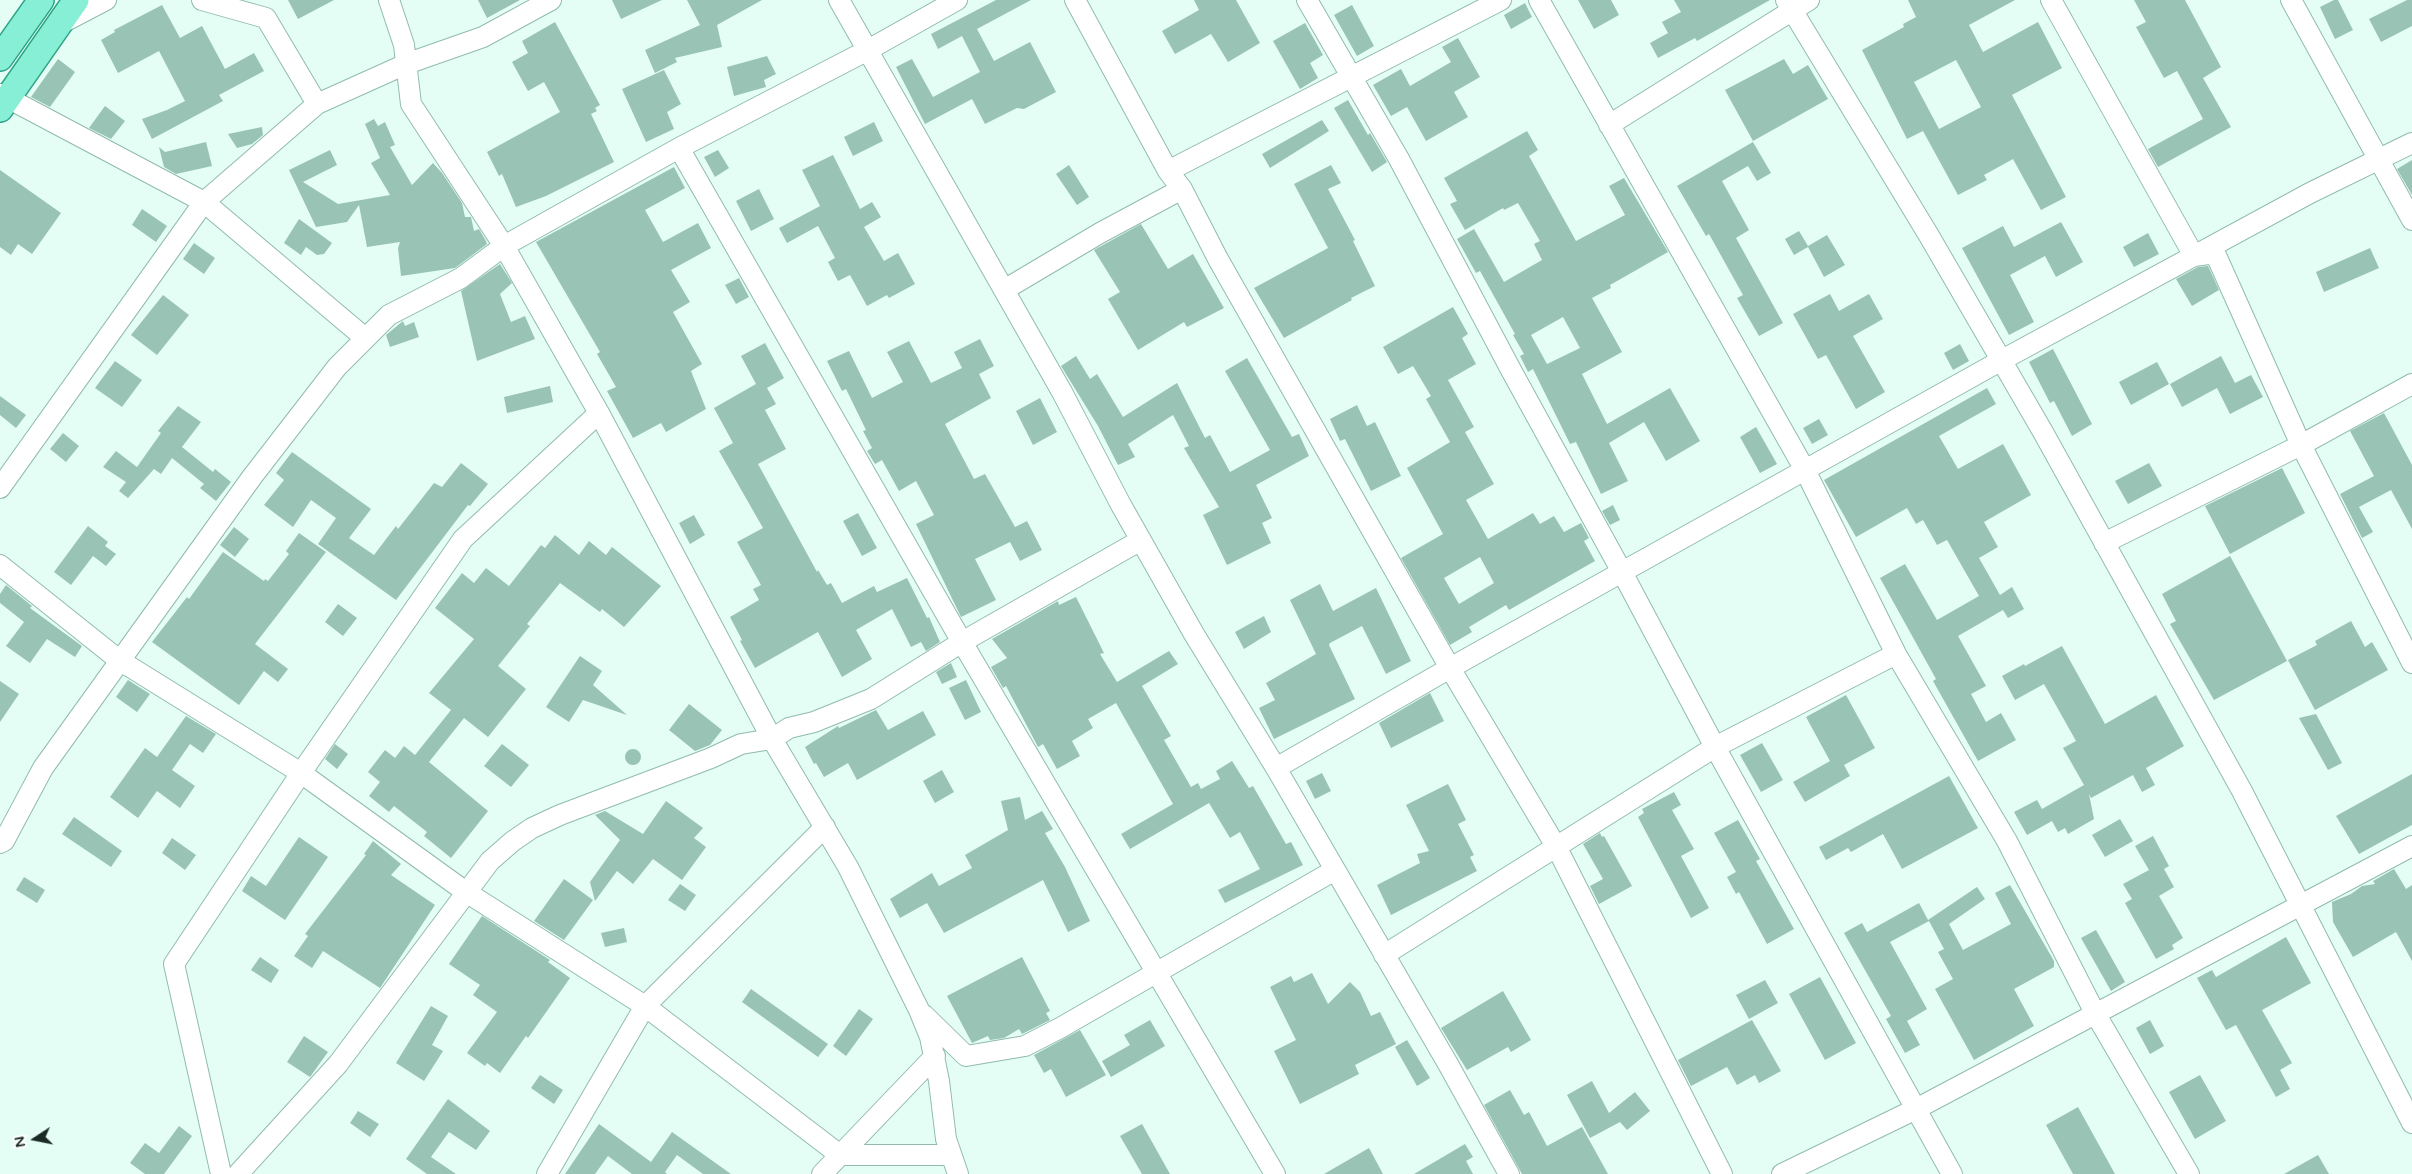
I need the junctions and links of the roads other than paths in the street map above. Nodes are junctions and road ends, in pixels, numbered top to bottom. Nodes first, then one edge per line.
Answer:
1 (41, 0) edge
2 (76, 0) edge
3 (106, 0) edge
4 (202, 0) edge
5 (389, 0) edge
6 (552, 0) edge
7 (839, 0) edge
8 (957, 0) edge
9 (1075, 0) edge
10 (1307, 0) edge
11 (1501, 0) edge
12 (1539, 0) edge
13 (1809, 0) edge
14 (2051, 0) edge
15 (2291, 0) edge
16 (1789, 5) edge
17 (58, 25) junction
18 (868, 50) junction
19 (0, 58) edge
20 (406, 64) junction
21 (1353, 76) junction
22 (3, 100) edge
23 (317, 104) junction
24 (1609, 125) junction
25 (2412, 143) edge
26 (679, 148) junction
27 (2379, 159) junction
28 (1168, 171) junction
29 (1182, 189) junction
30 (204, 202) junction
31 (2412, 220) edge
32 (504, 246) junction
33 (2194, 256) junction
34 (1004, 290) junction
35 (365, 338) junction
36 (2002, 360) junction
37 (2412, 384) edge
38 (599, 413) junction
39 (2301, 445) junction
40 (1805, 470) junction
41 (0, 488) edge
42 (1140, 540) junction
43 (2104, 543) junction
44 (0, 565) edge
45 (1622, 572) junction
46 (962, 642) junction
47 (1896, 654) junction
48 (119, 660) junction
49 (2412, 663) edge
50 (1450, 668) junction
51 (772, 739) junction
52 (1715, 747) junction
53 (1276, 768) junction
54 (300, 773) junction
55 (824, 827) junction
56 (0, 843) edge
57 (2412, 846) edge
58 (1557, 848) junction
59 (1335, 870) junction
60 (466, 892) junction
61 (2300, 905) junction
62 (1384, 955) junction
63 (1157, 972) junction
64 (646, 1006) junction
65 (919, 1010) junction
66 (2095, 1013) junction
67 (935, 1056) junction
68 (1916, 1110) junction
69 (2412, 1124) edge
70 (840, 1155) junction
71 (950, 1155) junction
72 (221, 1174) edge
73 (238, 1174) edge
74 (547, 1174) edge
75 (822, 1174) edge
76 (958, 1174) edge
77 (1275, 1174) edge
78 (1509, 1174) edge
79 (1722, 1174) edge
80 (1782, 1174) edge
81 (1952, 1174) edge
82 (2189, 1174) edge

1 - 19 main road
2 - 17 main road
3 - 17 street
4 - 23 street
5 - 20 street
6 - 20 street
7 - 18 street
8 - 18 street
9 - 28 street
10 - 21 street
11 - 21 street
12 - 24 street
13 - 16 street
14 - 33 street
15 - 27 street
16 - 24 street
16 - 36 street
17 - 22 main road
18 - 26 street
18 - 34 street
20 - 23 street
20 - 32 street
21 - 28 street
21 - 45 street
22 - 30 street
23 - 30 street
24 - 40 street
25 - 27 street
26 - 32 street
26 - 46 street
27 - 31 street
27 - 33 street
28 - 29 street
29 - 34 street
29 - 50 street
30 - 35 street
30 - 41 street
32 - 35 street
32 - 38 street
33 - 36 street
33 - 39 street
34 - 42 street
35 - 48 street
36 - 40 street
36 - 43 street
37 - 39 street
38 - 51 street
38 - 54 street
39 - 43 street
39 - 49 street
40 - 45 street
40 - 47 street
42 - 46 street
42 - 53 street
43 - 61 street
44 - 48 street
45 - 50 street
45 - 52 street
46 - 51 street
46 - 63 street
47 - 52 street
47 - 66 street
48 - 54 street
48 - 56 street
50 - 53 street
50 - 58 street
51 - 55 street
51 - 60 street
52 - 58 street
52 - 68 street
53 - 59 street
54 - 60 street
54 - 72 street
55 - 64 street
55 - 65 street
57 - 61 street
58 - 62 street
58 - 79 street
59 - 62 street
59 - 63 street
60 - 64 street
60 - 73 street
61 - 66 street
61 - 69 street
62 - 78 street
63 - 65 street
63 - 77 street
64 - 70 street
64 - 74 street
65 - 67 street
66 - 68 street
66 - 82 street
67 - 70 street
67 - 71 street
68 - 80 street
68 - 81 street
70 - 71 street
70 - 75 street
71 - 76 street

